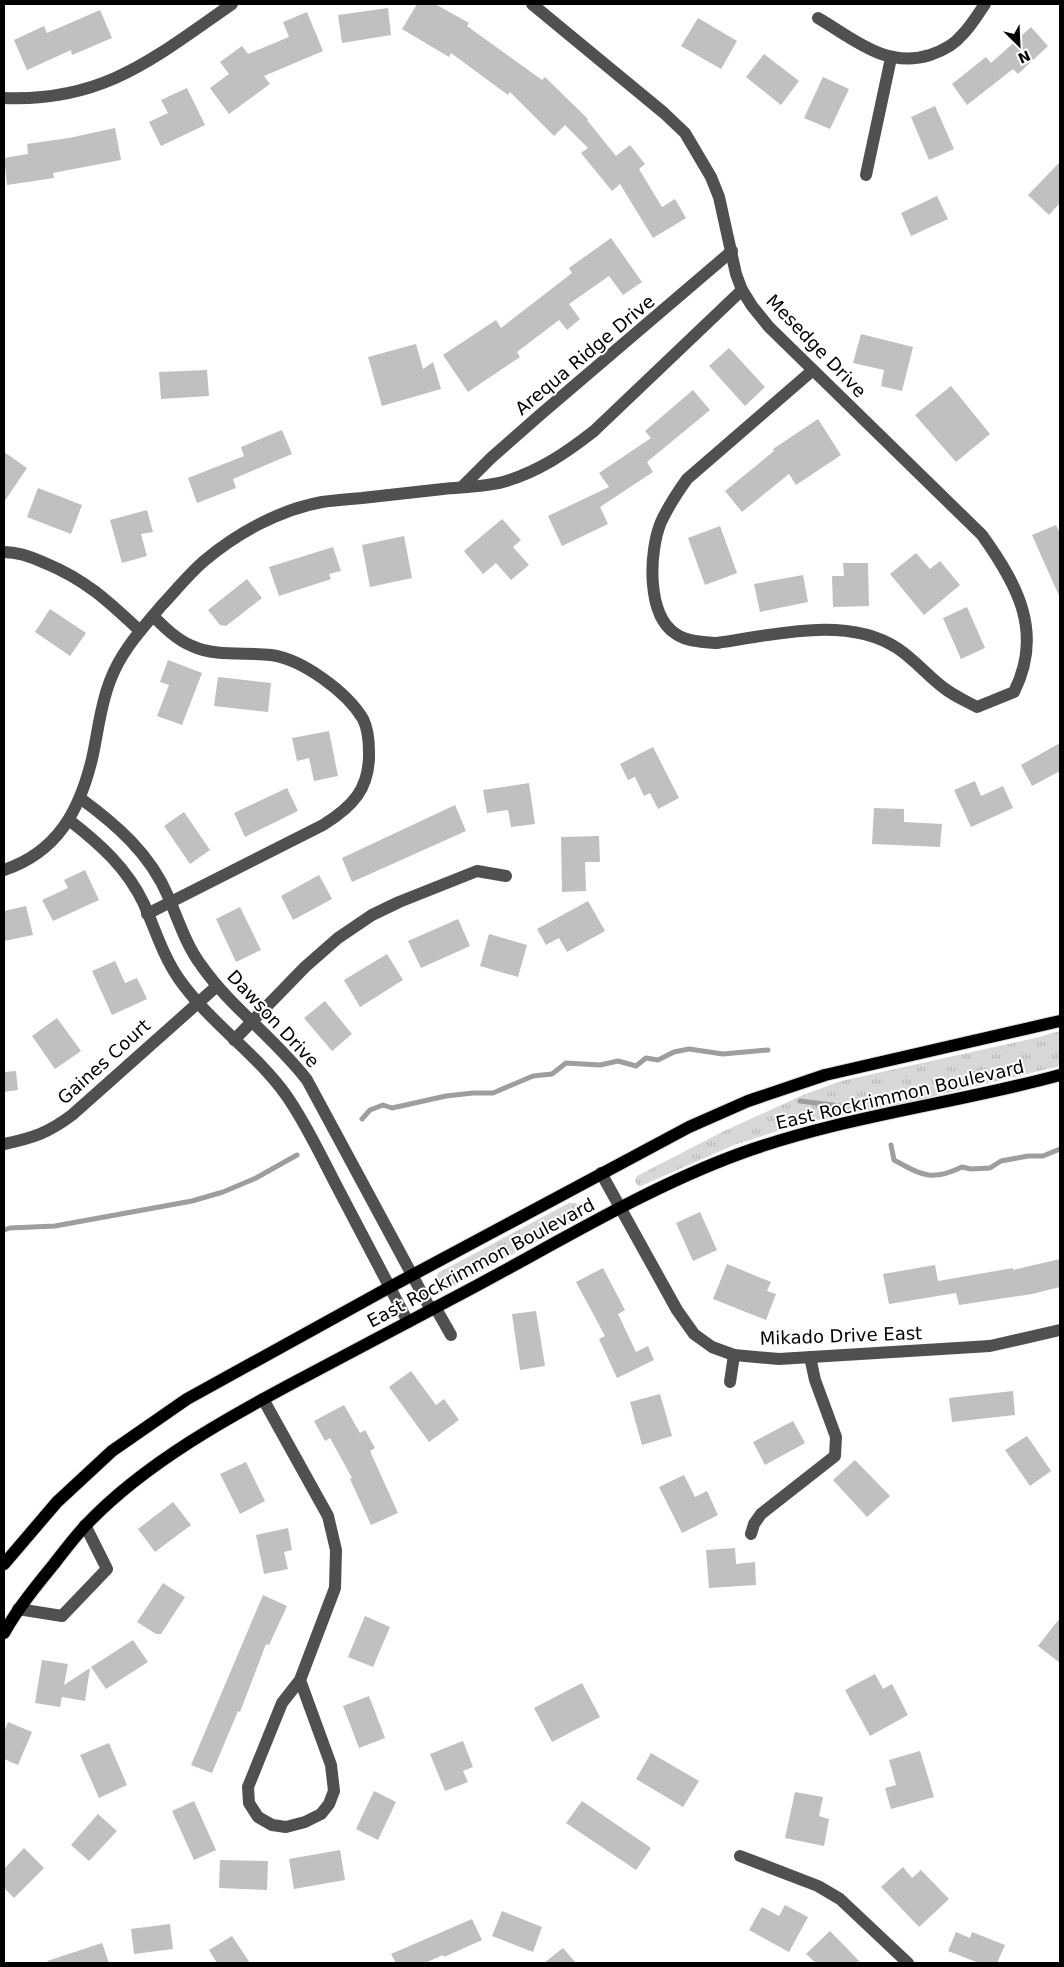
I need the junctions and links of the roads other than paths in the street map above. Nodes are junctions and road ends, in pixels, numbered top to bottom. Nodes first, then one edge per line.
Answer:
1 (232, 4) edge
2 (532, 4) edge
3 (985, 4) edge
4 (818, 18) dead end
5 (891, 58) junction
6 (4, 98) edge
7 (866, 175) dead end
8 (732, 251) junction
9 (742, 290) junction
10 (813, 370) junction
11 (462, 487) junction
12 (4, 552) edge
13 (153, 616) junction
14 (140, 631) junction
15 (80, 798) junction
16 (69, 820) junction
17 (4, 870) edge
18 (506, 876) dead end
19 (171, 903) junction
20 (147, 914) junction
21 (217, 986) junction
22 (198, 1002) junction
23 (251, 1021) junction
24 (1056, 1023) edge
25 (234, 1040) junction
26 (1060, 1075) edge
27 (4, 1144) edge
28 (601, 1173) junction
29 (620, 1209) junction
30 (412, 1276) junction
31 (390, 1287) junction
32 (433, 1308) junction
33 (408, 1322) junction
34 (1060, 1330) edge
35 (451, 1335) dead end
36 (734, 1355) junction
37 (810, 1357) junction
38 (730, 1382) dead end
39 (263, 1399) junction
40 (85, 1525) junction
41 (751, 1534) dead end
42 (4, 1564) edge
43 (18, 1609) junction
44 (4, 1633) edge
45 (300, 1680) junction
46 (740, 1856) dead end
47 (908, 1963) edge

1 - 6 street
2 - 8 street, Mesedge Drive
3 - 5 street
4 - 5 street
5 - 7 street
8 - 9 street, Mesedge Drive
8 - 11 street, Arequa Ridge Drive
9 - 10 street, Mesedge Drive
9 - 11 street
10 - 10 street, Mesedge Drive
11 - 13 street
12 - 14 street
13 - 14 street
13 - 19 street
14 - 15 street
15 - 16 street
15 - 19 street, Dawson Drive
16 - 17 street
16 - 20 street
18 - 23 street
19 - 20 street
19 - 21 street, Dawson Drive
20 - 22 street
21 - 22 street, Gaines Court
21 - 23 street, Dawson Drive
22 - 25 street
22 - 27 street, Gaines Court
23 - 25 street
23 - 30 street, Dawson Drive
24 - 28 main road, East Rockrimmon Boulevard
25 - 31 street
26 - 29 main road, East Rockrimmon Boulevard
28 - 29 street, Mikado Drive East
28 - 30 main road, East Rockrimmon Boulevard
29 - 32 main road, East Rockrimmon Boulevard
29 - 36 street, Mikado Drive East
30 - 31 main road, East Rockrimmon Boulevard
30 - 32 street, Dawson Drive
31 - 33 street
31 - 42 main road, East Rockrimmon Boulevard
32 - 33 main road, East Rockrimmon Boulevard
32 - 35 street, Dawson Drive
33 - 39 main road, East Rockrimmon Boulevard
34 - 37 street, Mikado Drive East
36 - 37 street, Mikado Drive East
36 - 38 street
37 - 41 street
39 - 40 main road, East Rockrimmon Boulevard
39 - 45 street
40 - 43 main road, East Rockrimmon Boulevard
40 - 43 street
43 - 44 main road, East Rockrimmon Boulevard
45 - 45 street
46 - 47 street

